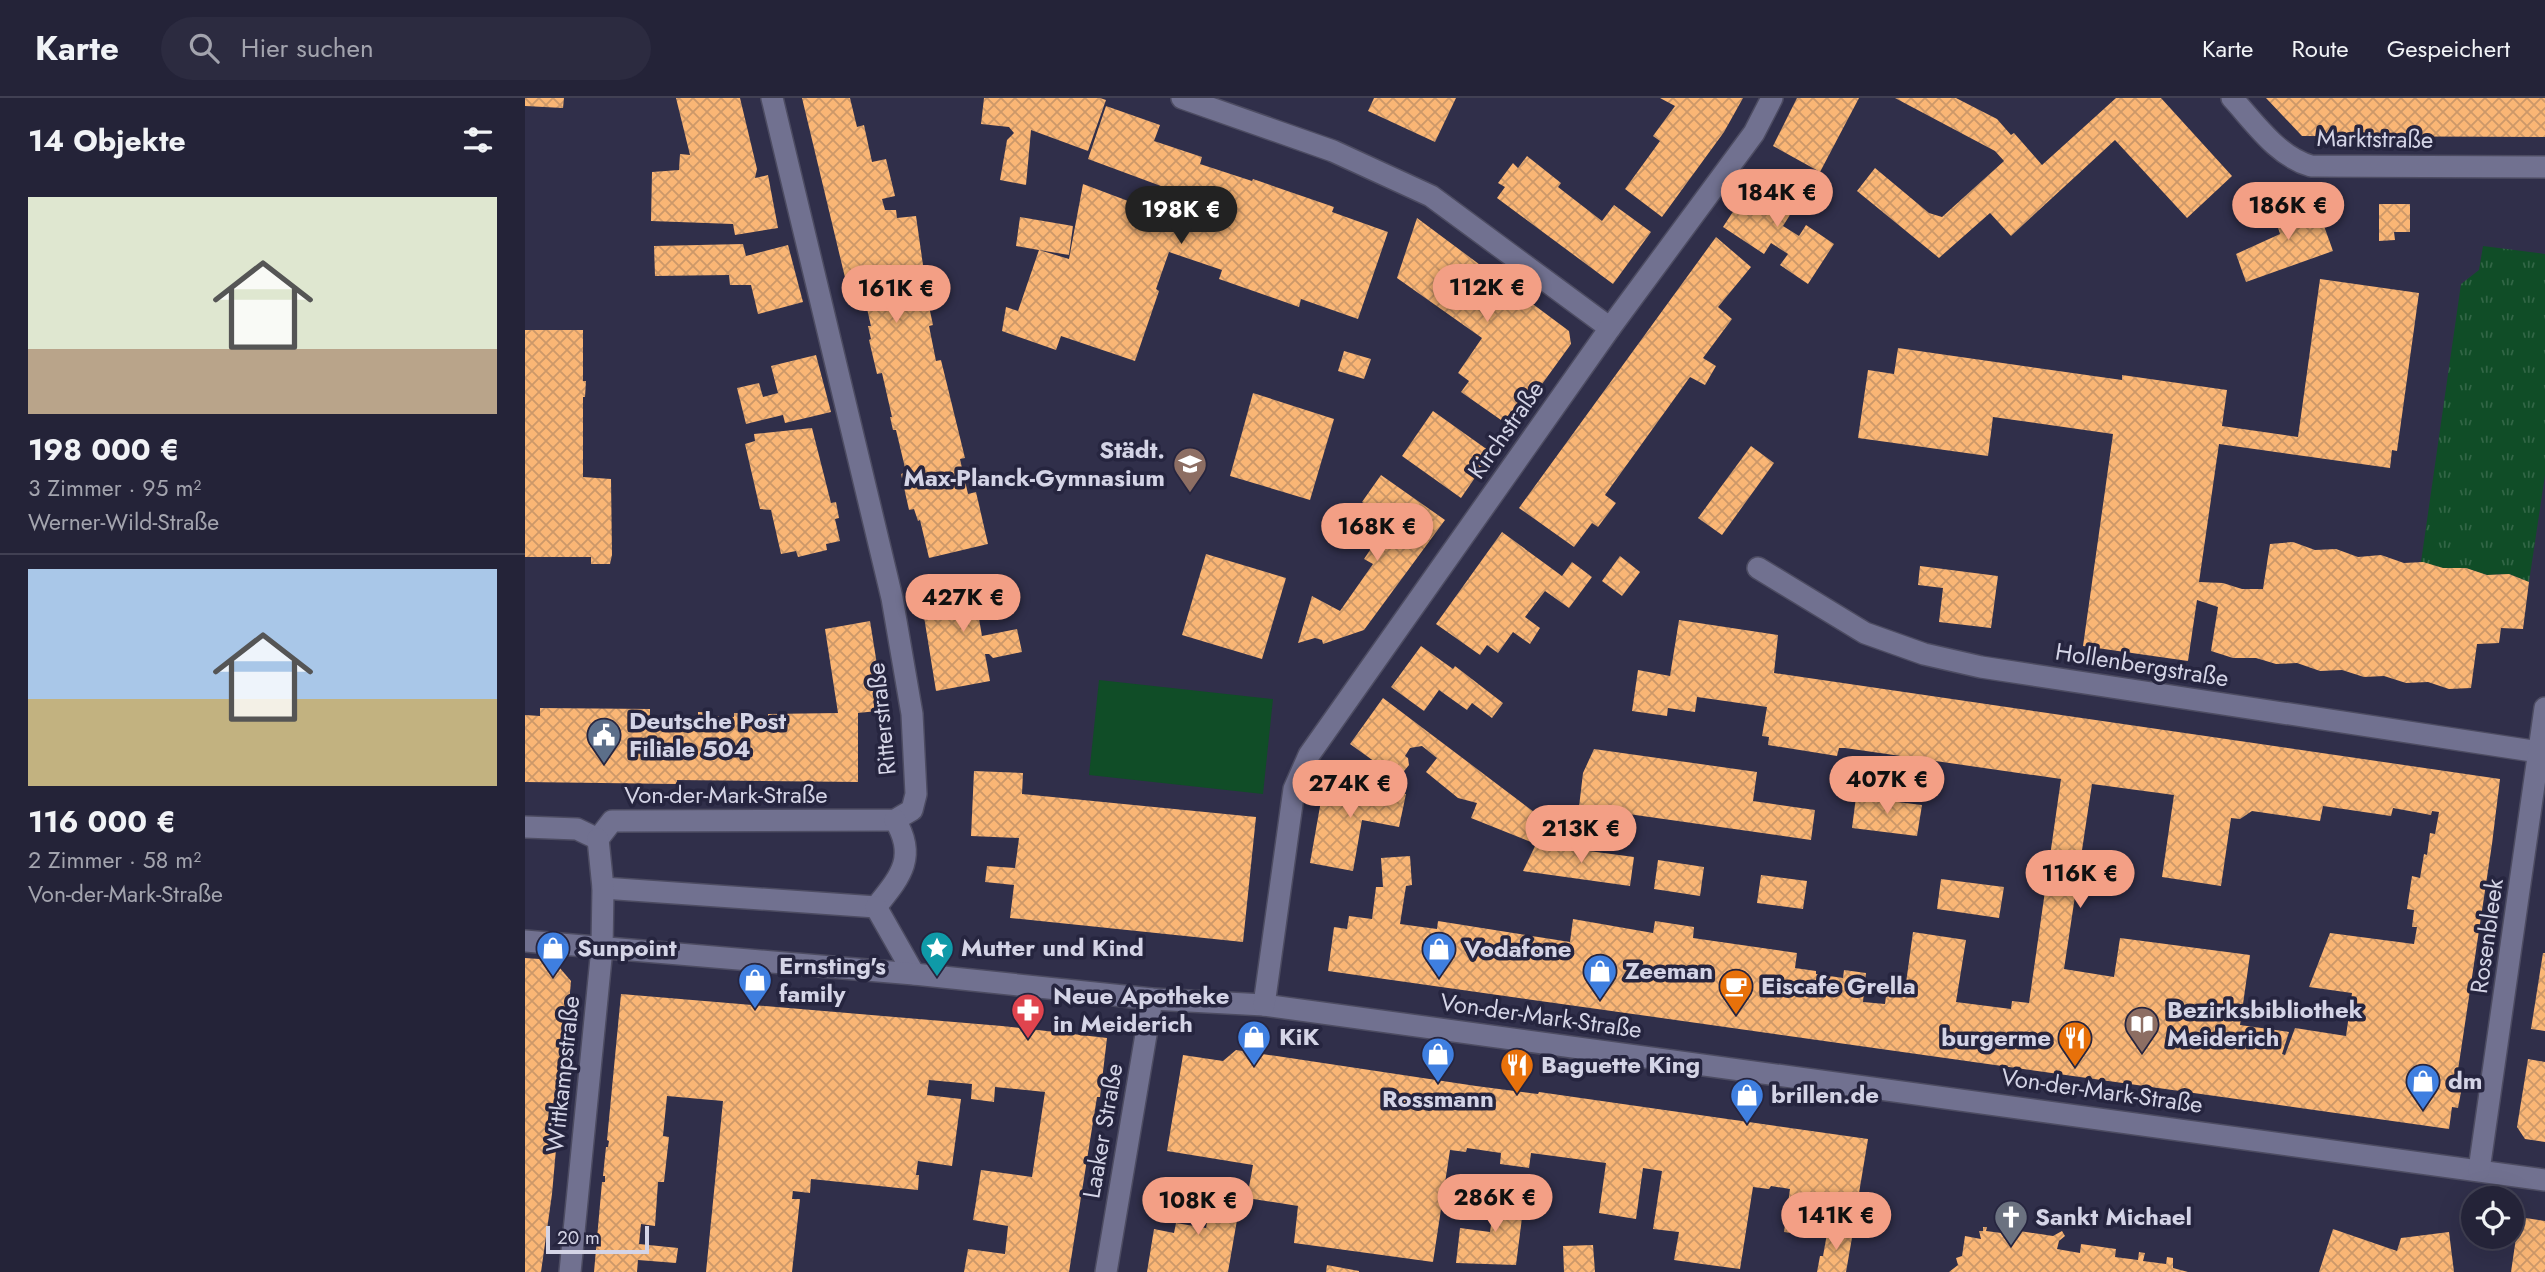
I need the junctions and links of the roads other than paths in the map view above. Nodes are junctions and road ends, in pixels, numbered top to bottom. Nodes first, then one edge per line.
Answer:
1 (772, 98) edge
2 (1182, 98) edge
3 (1772, 98) edge
4 (2232, 98) edge
5 (2545, 167) edge
6 (1610, 328) junction
7 (1758, 568) dead end
8 (2545, 708) edge
9 (2539, 751) junction
10 (895, 820) junction
11 (525, 827) edge
12 (598, 839) junction
13 (603, 888) junction
14 (876, 907) junction
15 (525, 941) edge
16 (602, 948) junction
17 (914, 974) junction
18 (1152, 999) junction
19 (1264, 1005) junction
20 (2480, 1170) junction
21 (2545, 1180) edge
22 (570, 1272) edge
23 (1106, 1272) edge

1 - 10 street, Ritterstraße
2 - 6 street
3 - 6 street, Kirchstraße
4 - 5 street, Marktstraße
6 - 19 street, Kirchstraße
7 - 9 street, Hollenbergstraße
8 - 9 street, Rosenbleek
9 - 20 street, Rosenbleek
10 - 12 street, Von-der-Mark-Straße
10 - 14 street
11 - 12 street
12 - 13 street, Wittkampstraße
13 - 14 street
13 - 16 street, Wittkampstraße
14 - 17 street
15 - 16 street, Von-der-Mark-Straße
16 - 17 street, Von-der-Mark-Straße
16 - 22 street, Wittkampstraße
17 - 18 street, Von-der-Mark-Straße
18 - 19 street, Von-der-Mark-Straße
18 - 23 street, Laaker Straße
19 - 20 street, Von-der-Mark-Straße
20 - 21 street, Von-der-Mark-Straße

